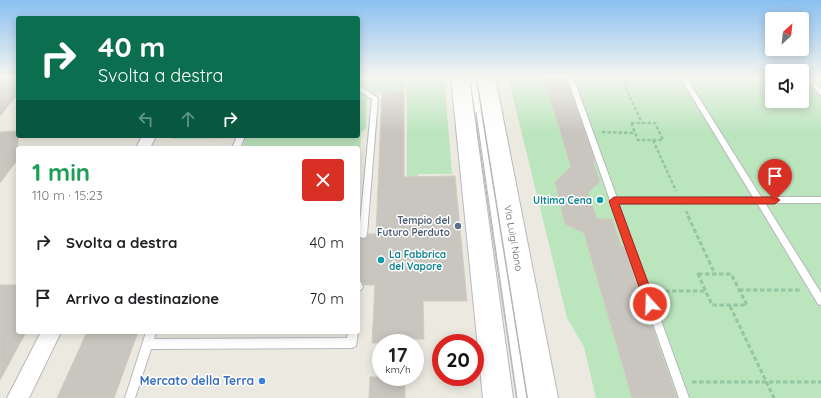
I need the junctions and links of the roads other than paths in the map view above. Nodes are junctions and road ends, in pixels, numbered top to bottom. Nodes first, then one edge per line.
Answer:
1 (371, 96) edge
2 (462, 96) edge
3 (476, 96) edge
4 (489, 96) edge
5 (576, 96) edge
6 (695, 96) edge
7 (760, 200) junction
8 (821, 200) edge
9 (614, 201) junction
10 (363, 234) dead end
11 (821, 302) edge
12 (50, 334) edge
13 (150, 334) edge
14 (353, 334) edge
15 (148, 344) junction
16 (18, 398) edge
17 (130, 398) edge
18 (498, 398) edge
19 (522, 398) edge
20 (543, 398) edge
21 (684, 398) edge

1 - 10 lane
2 - 18 main road
3 - 19 lane
4 - 20 main road, Via Luigi Nono
5 - 9 lane
6 - 7 lane
7 - 8 lane
7 - 9 lane
7 - 11 lane
9 - 21 lane
12 - 16 street
13 - 15 lane
14 - 15 lane
15 - 17 lane

